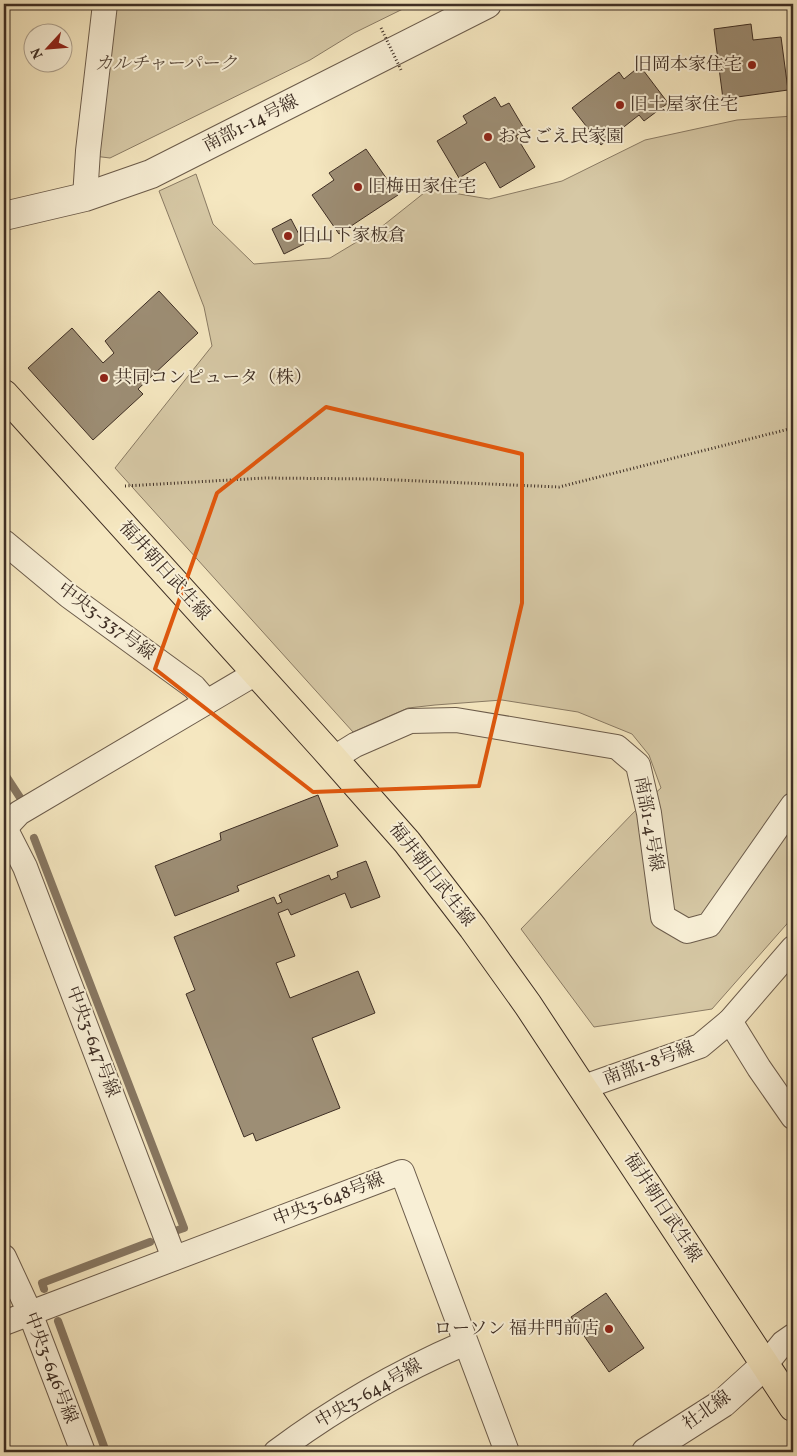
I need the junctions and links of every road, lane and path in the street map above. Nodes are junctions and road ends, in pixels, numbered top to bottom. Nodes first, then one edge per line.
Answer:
1 (106, 4) edge
2 (487, 4) edge
3 (381, 28) dead end
4 (402, 72) dead end
5 (84, 196) junction
6 (4, 216) edge
7 (4, 394) edge
8 (793, 428) edge
9 (122, 486) dead end
10 (4, 542) edge
11 (256, 673) junction
12 (207, 702) junction
13 (334, 758) junction
14 (793, 805) edge
15 (4, 828) edge
16 (793, 948) edge
17 (730, 1021) junction
18 (584, 1087) junction
19 (793, 1117) edge
20 (4, 1257) edge
21 (174, 1258) junction
22 (30, 1313) junction
23 (4, 1323) edge
24 (793, 1336) edge
25 (466, 1343) junction
26 (765, 1365) junction
27 (793, 1407) edge
28 (83, 1452) edge
29 (276, 1452) edge
30 (507, 1452) edge
31 (646, 1452) edge

1 - 5 street
2 - 5 street, 南部1-14号線
3 - 4 path, bridge
5 - 6 street, 南部1-14号線
7 - 11 main road, 福井朝日武生線
8 - 9 path
10 - 12 street, 中央3-337号線
11 - 12 street
11 - 13 main road, 福井朝日武生線
12 - 15 street
13 - 14 street, 南部1-4号線
13 - 18 main road, 福井朝日武生線
15 - 21 street, 中央3-647号線
16 - 17 street, 南部1-8号線
17 - 18 street, 南部1-8号線
17 - 19 street
18 - 26 main road, 福井朝日武生線
20 - 22 street, 中央3-646号線
21 - 22 street, 中央3-648号線
21 - 25 street, 中央3-648号線
22 - 23 street, 中央3-648号線
22 - 28 street, 中央3-646号線
24 - 26 street
25 - 29 street, 中央3-644号線
25 - 30 street, 中央3-648号線
26 - 27 main road, 福井朝日武生線
26 - 31 street, 社北線

